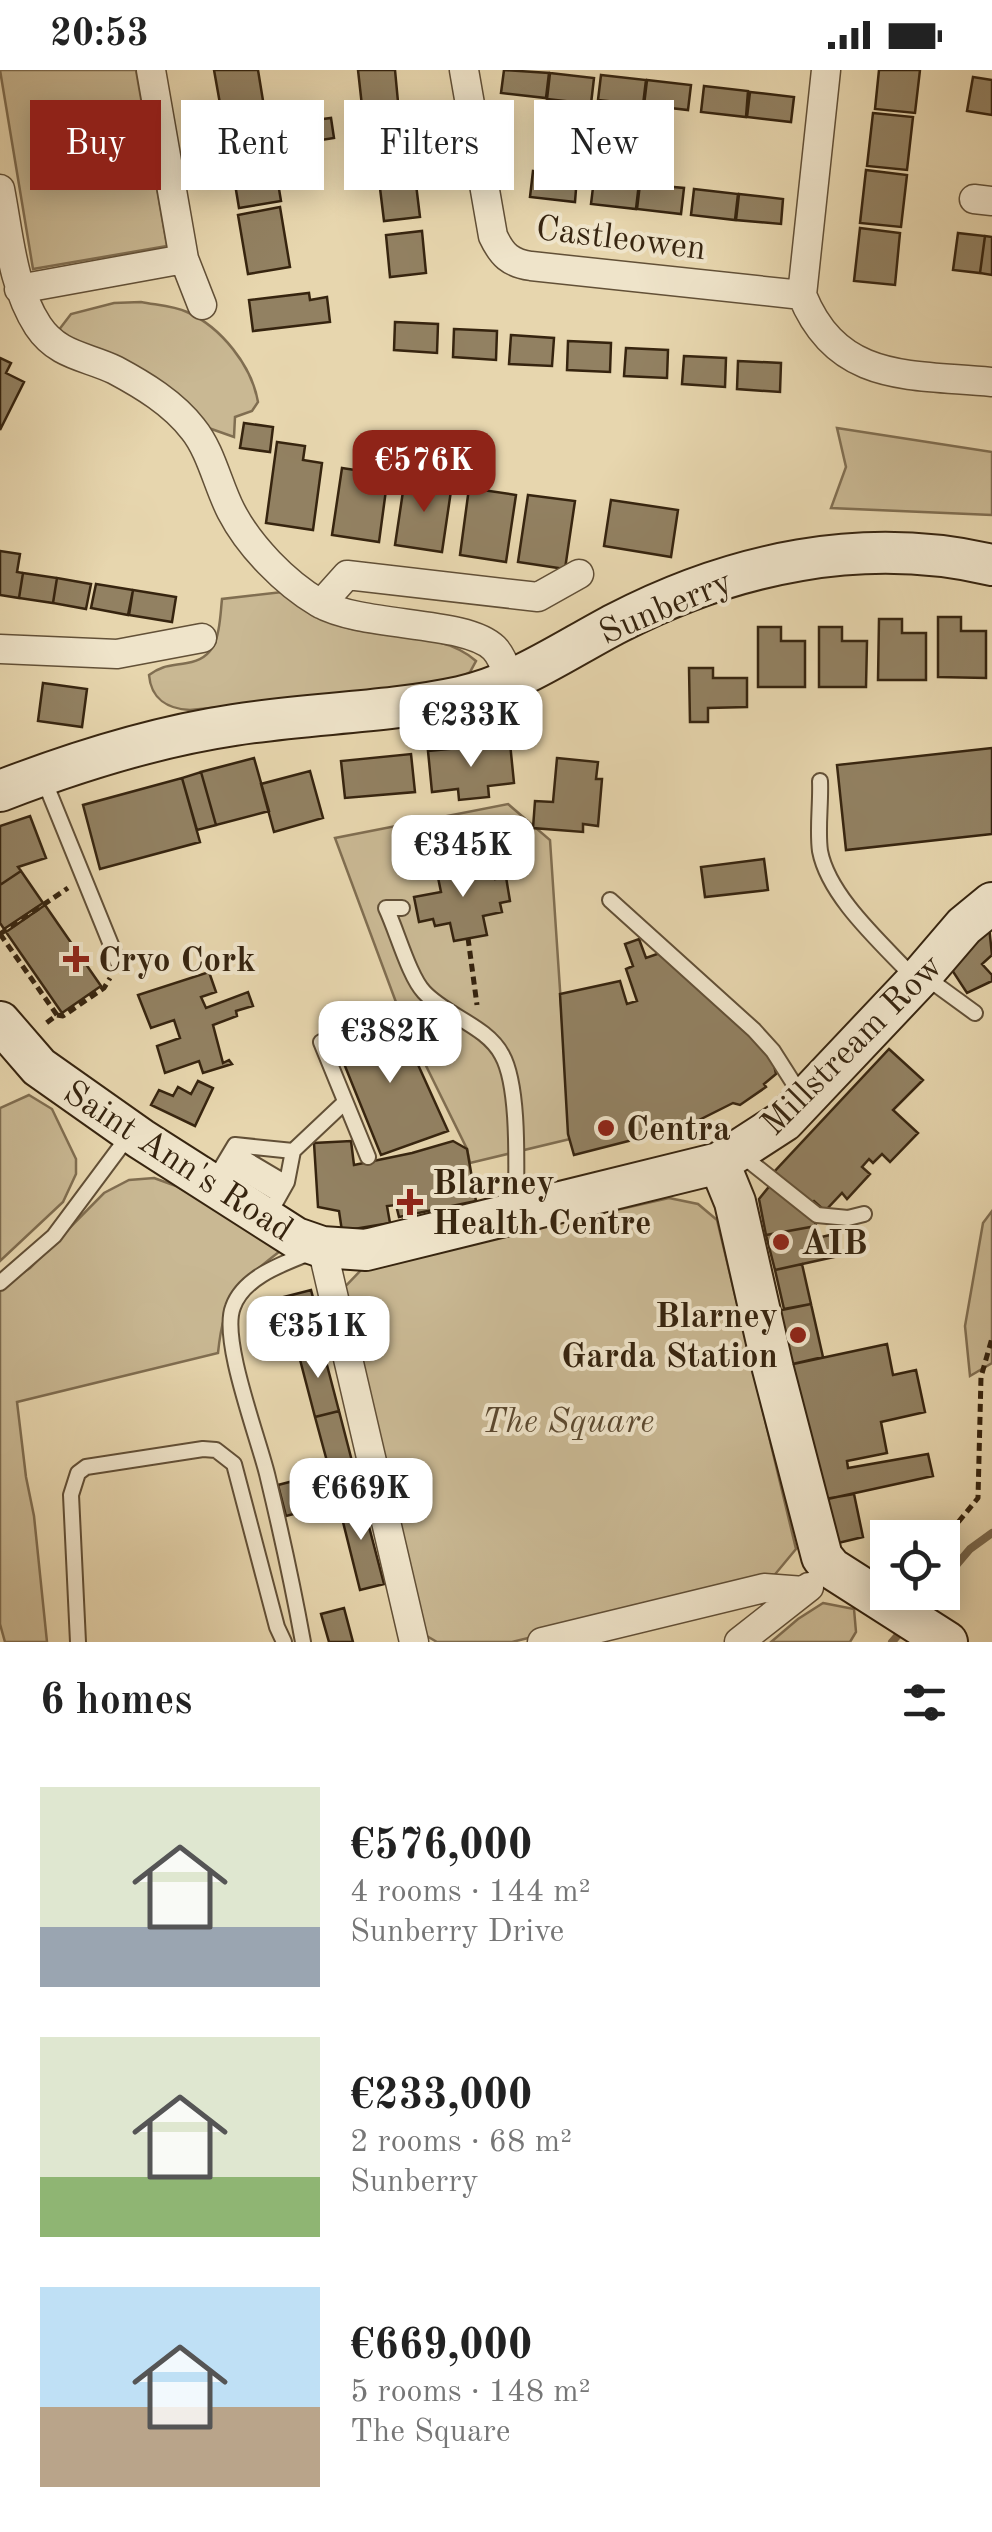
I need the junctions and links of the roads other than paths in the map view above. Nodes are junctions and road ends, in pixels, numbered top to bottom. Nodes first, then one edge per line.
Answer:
1 (151, 70) edge
2 (464, 70) edge
3 (826, 70) edge
4 (0, 189) edge
5 (184, 259) junction
6 (18, 289) junction
7 (802, 296) junction
8 (202, 305) dead end
9 (992, 382) edge
10 (992, 565) edge
11 (579, 574) dead end
12 (321, 604) junction
13 (202, 638) dead end
14 (0, 650) edge
15 (511, 681) junction
16 (42, 775) junction
17 (820, 781) dead end
18 (0, 791) edge
19 (610, 900) dead end
20 (992, 903) edge
21 (402, 908) dead end
22 (118, 962) road end
23 (919, 978) junction
24 (975, 1013) dead end
25 (9, 1033) edge
26 (320, 1042) dead end
27 (804, 1100) junction
28 (345, 1102) junction
29 (131, 1132) junction
30 (293, 1151) junction
31 (737, 1153) junction
32 (368, 1158) dead end
33 (223, 1166) junction
34 (277, 1199) junction
35 (516, 1214) junction
36 (864, 1214) dead end
37 (322, 1247) junction
38 (0, 1283) edge
39 (818, 1580) junction
40 (946, 1641) edge
41 (78, 1642) edge
42 (284, 1642) edge
43 (304, 1642) edge
44 (414, 1642) edge
45 (542, 1642) edge
46 (739, 1642) edge

1 - 5 street
2 - 7 street, Castleowen
3 - 7 street
4 - 6 street
5 - 6 street
5 - 8 street
6 - 12 street
7 - 9 street
10 - 15 street, Sunberry
11 - 12 street
12 - 15 street
13 - 14 street
15 - 16 street, Sunberry
16 - 18 street, Sunberry
16 - 22 lane
17 - 23 lane
19 - 27 lane
20 - 23 street, Millstream Row
21 - 35 lane
23 - 24 lane
23 - 27 street, Millstream Row
25 - 29 street, Saint Ann's Road
26 - 28 lane
27 - 31 street, Millstream Row
28 - 30 lane
28 - 32 lane
29 - 33 street, Saint Ann's Road
29 - 38 lane
30 - 33 lane
30 - 34 lane
31 - 35 street
31 - 36 lane
31 - 39 street
33 - 34 street, Saint Ann's Road
34 - 37 street, Saint Ann's Road
35 - 37 street
37 - 43 lane
37 - 44 street
39 - 40 street
39 - 45 street
39 - 46 street
41 - 42 lane

